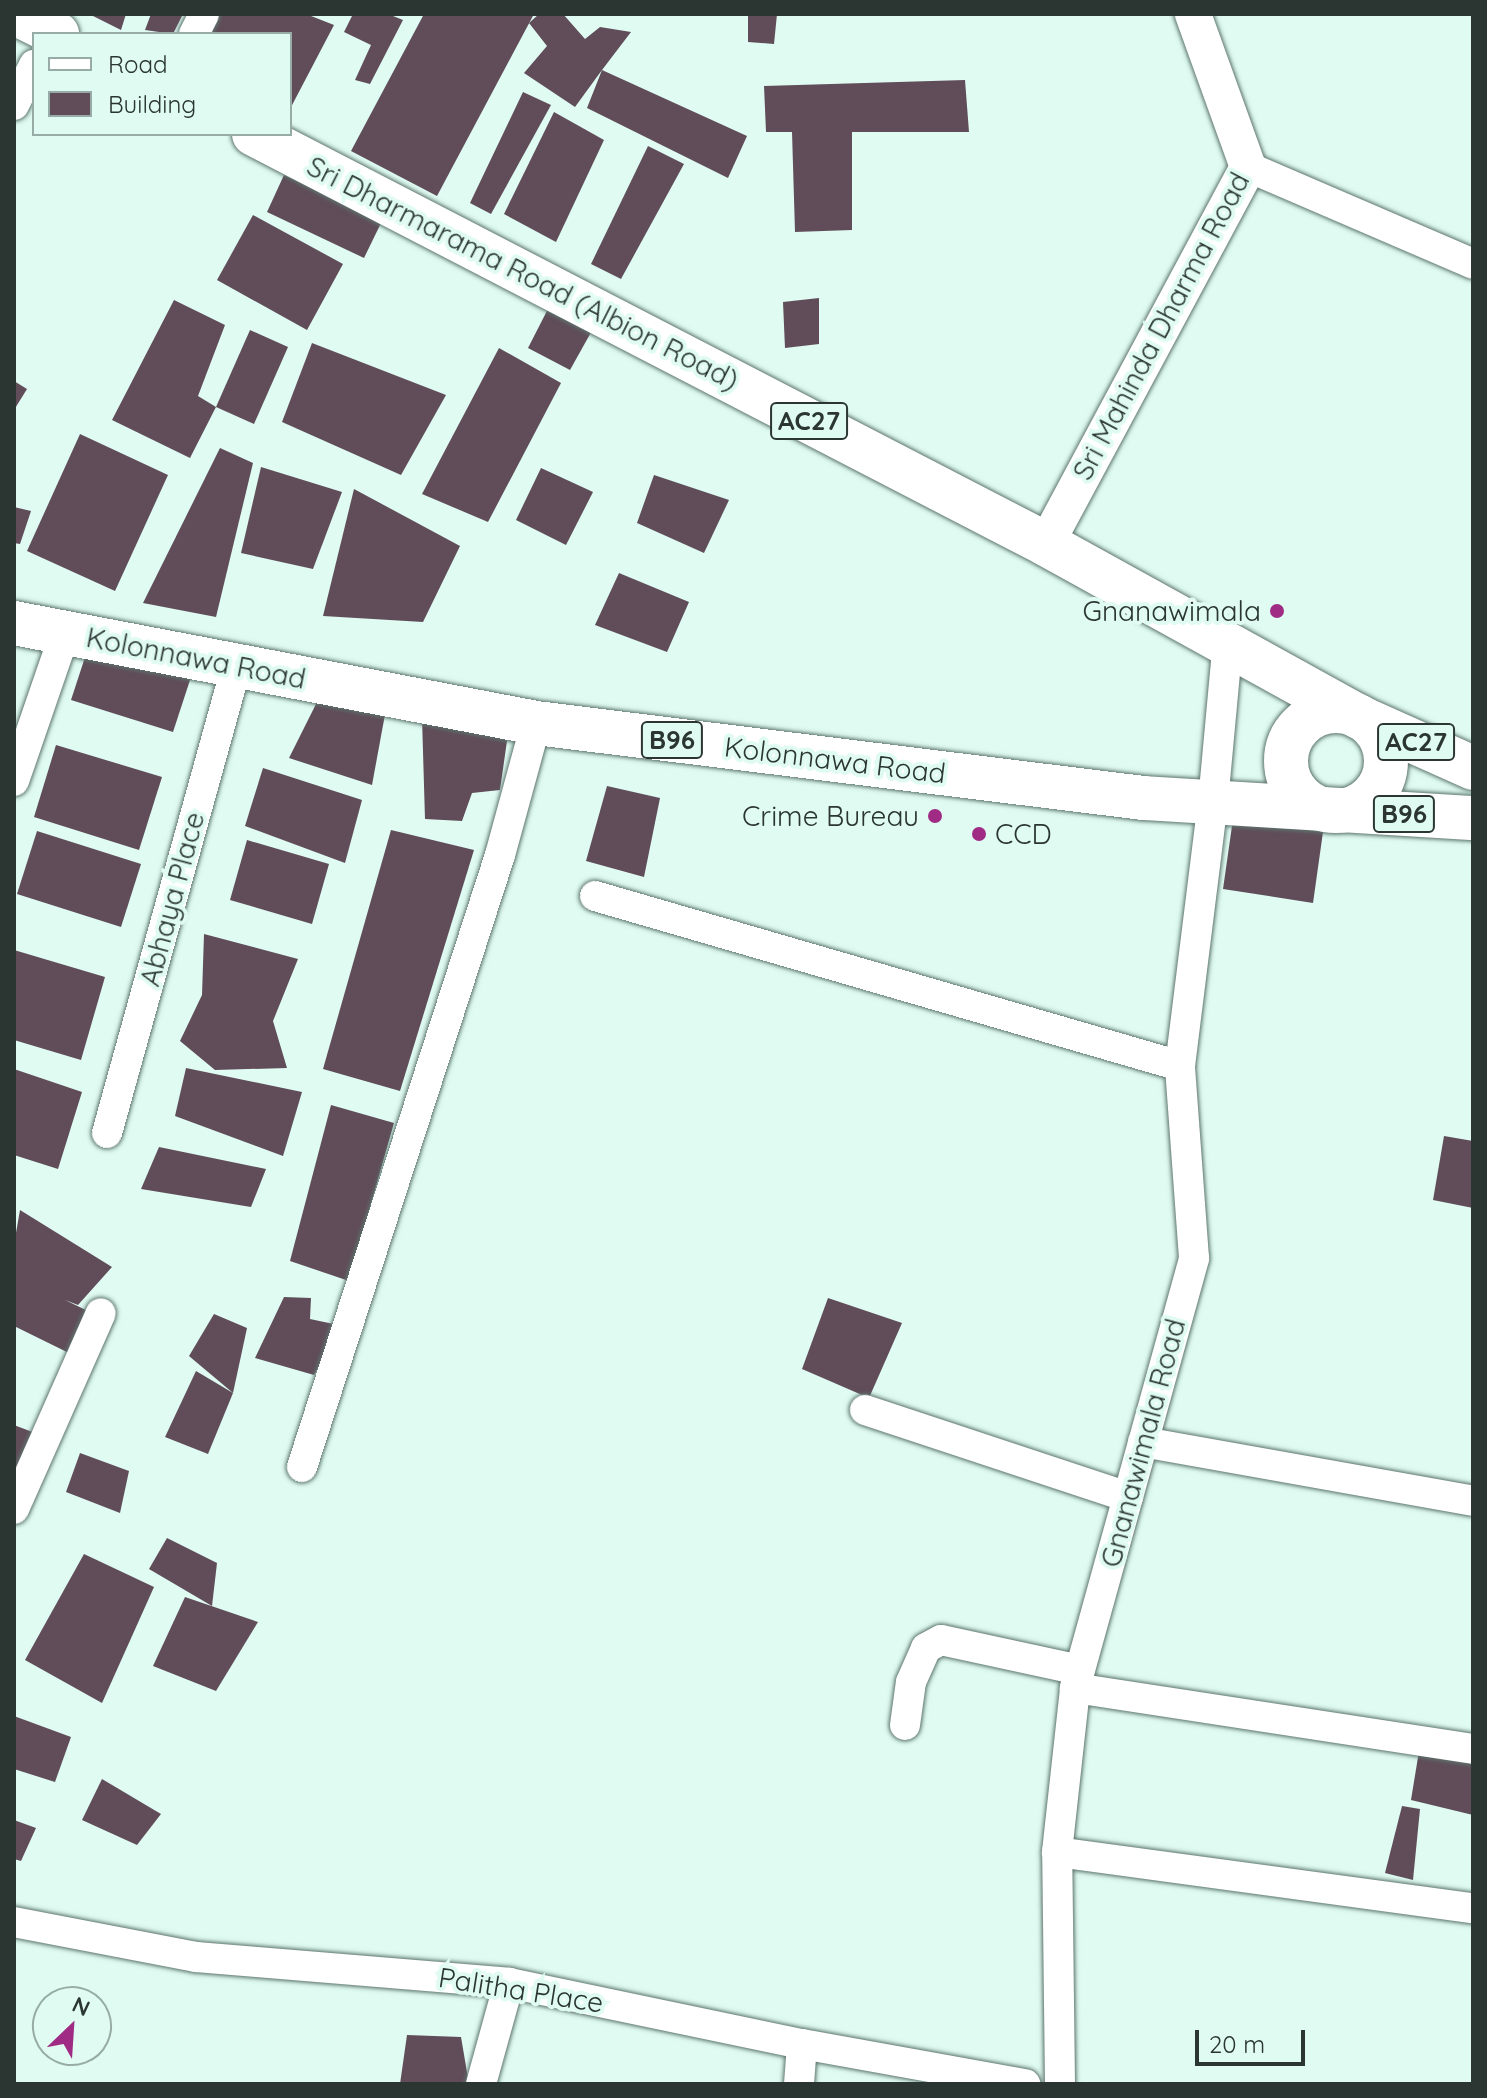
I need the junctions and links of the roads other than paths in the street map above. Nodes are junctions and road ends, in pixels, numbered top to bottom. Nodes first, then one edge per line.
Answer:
1 (204, 14) edge
2 (1193, 14) edge
3 (195, 32) edge
4 (32, 61) edge
5 (14, 105) edge
6 (258, 136) edge
7 (1248, 167) junction
8 (1473, 264) edge
9 (1046, 544) junction
10 (14, 623) edge
11 (65, 633) junction
12 (1228, 641) junction
13 (237, 665) junction
14 (1359, 717) junction
15 (536, 723) junction
16 (1473, 768) edge
17 (14, 781) edge
18 (1213, 802) junction
19 (1336, 811) junction
20 (1473, 818) edge
21 (595, 896) dead end
22 (1180, 1066) junction
23 (107, 1133) dead end
24 (101, 1313) dead end
25 (865, 1410) dead end
26 (1143, 1442) junction
27 (302, 1467) dead end
28 (1128, 1497) junction
29 (1473, 1501) edge
30 (14, 1509) edge
31 (1078, 1679) junction
32 (905, 1725) dead end
33 (1473, 1749) edge
34 (1057, 1852) junction
35 (1473, 1908) edge
36 (14, 1922) edge
37 (509, 1983) junction
38 (802, 2044) junction
39 (481, 2084) edge
40 (799, 2084) edge
41 (1025, 2084) edge
42 (1060, 2084) edge

1 - 3 street
2 - 7 street, Sri Mahinda Dharma Road
4 - 5 street
6 - 9 main road, Sri Dharmarama Road (Albion Road) / AC27
7 - 8 street
7 - 9 street, Sri Mahinda Dharma Road
9 - 12 main road, Sri Dharmarama Road (Albion Road) / AC27
10 - 11 main road, Kolonnawa Road / B96
11 - 13 main road, Kolonnawa Road / B96
11 - 17 street
12 - 14 main road, Sri Dharmarama Road (Albion Road) / AC27
12 - 18 street, Gnanawimala Road
13 - 15 main road, Kolonnawa Road / B96
13 - 23 street, Abhaya Place
14 - 16 main road, Sri Dharmarama Road (Albion Road) / AC27
14 - 19 main road
14 - 19 main road
15 - 18 main road, Kolonnawa Road / B96
15 - 27 street
18 - 19 main road, Kolonnawa Road / B96
18 - 22 street, Gnanawimala Road
19 - 20 main road, Kolonnawa Road / B96
21 - 22 street
22 - 26 street, Gnanawimala Road
24 - 30 street
25 - 28 street
26 - 28 street, Gnanawimala Road
26 - 29 street
28 - 31 street, Gnanawimala Road
31 - 32 street
31 - 33 street
31 - 34 street, Gnanawimala Road
34 - 35 street
34 - 42 street, Gnanawimala Road
36 - 37 street, Palitha Place
37 - 38 street, Palitha Place
37 - 39 street
38 - 40 street
38 - 41 street, Palitha Place

